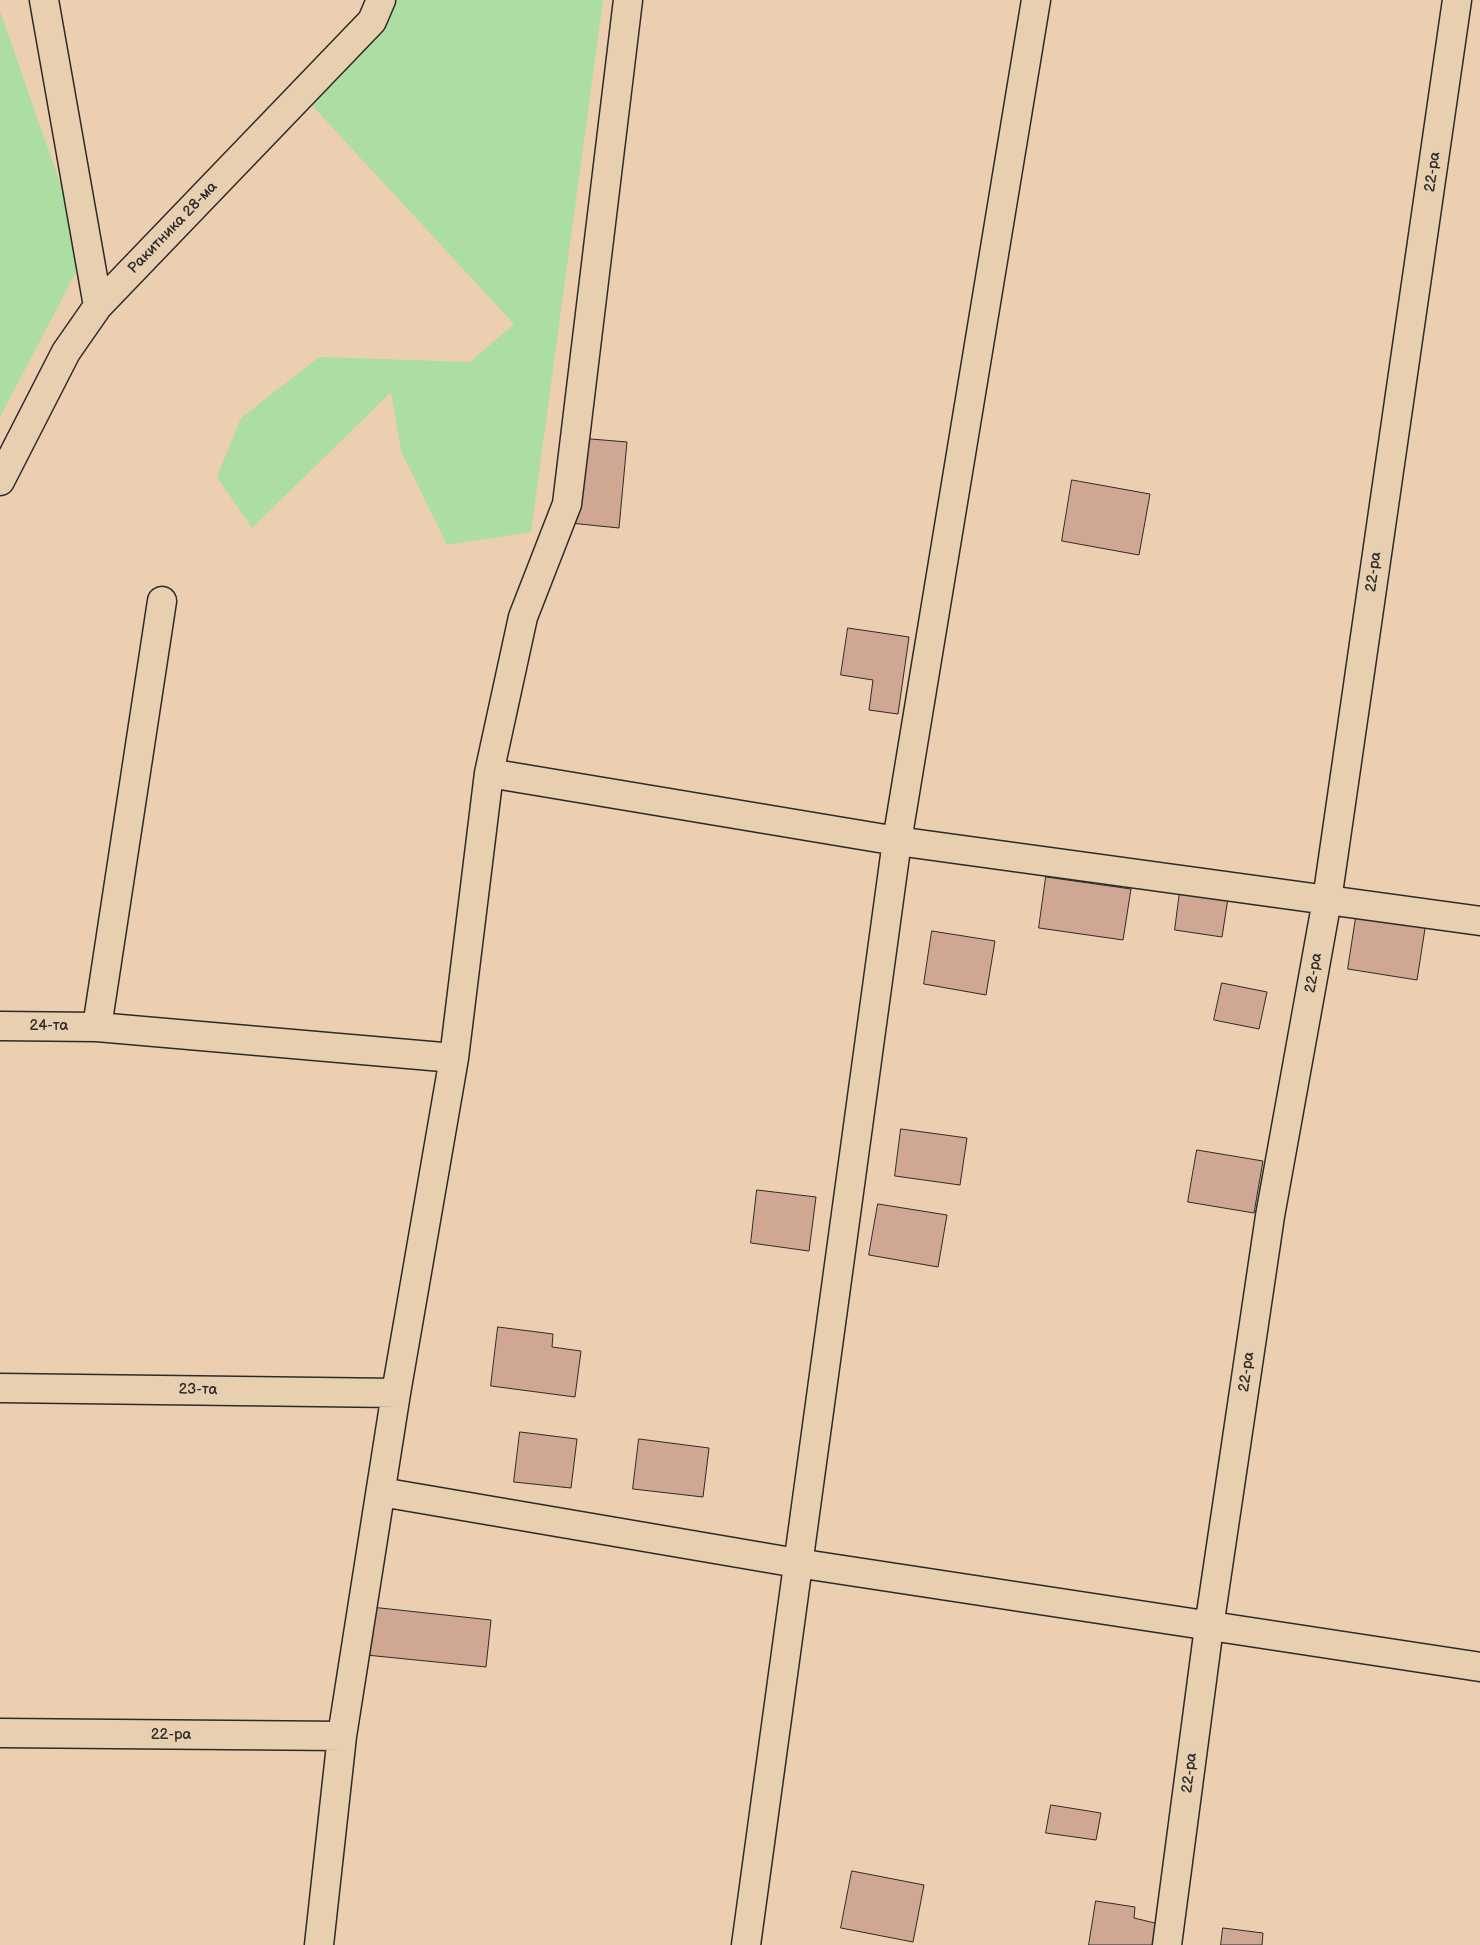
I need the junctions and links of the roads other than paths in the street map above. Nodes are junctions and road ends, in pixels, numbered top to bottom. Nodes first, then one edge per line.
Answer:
1 (44, 0) edge
2 (381, 0) edge
3 (628, 0) edge
4 (1036, 0) edge
5 (1457, 0) edge
6 (98, 306) junction
7 (0, 481) edge
8 (162, 601) dead end
9 (489, 773) junction
10 (897, 841) junction
11 (1327, 900) junction
12 (1480, 921) edge
13 (0, 1026) edge
14 (97, 1027) junction
15 (454, 1058) junction
16 (0, 1388) edge
17 (396, 1393) junction
18 (380, 1492) junction
19 (797, 1563) junction
20 (1209, 1626) junction
21 (1480, 1667) edge
22 (0, 1733) edge
23 (342, 1736) junction
24 (320, 1945) edge
25 (746, 1945) edge
26 (1168, 1945) edge

1 - 6 street
2 - 6 street, Ракитника 28-ма
3 - 9 street
4 - 10 street
5 - 11 street, 22-ра
6 - 7 street, Ракитника 28-ма
8 - 14 street
9 - 10 street
9 - 15 street
10 - 11 street
10 - 19 street
11 - 12 street
11 - 20 street, 22-ра
13 - 14 street, 24-та
14 - 15 street, 24-та
15 - 17 street
16 - 17 street, 23-та
17 - 18 street
18 - 19 street
18 - 23 street
19 - 20 street
19 - 25 street
20 - 21 street
20 - 26 street, 22-ра
22 - 23 street, 22-ра
23 - 24 street

